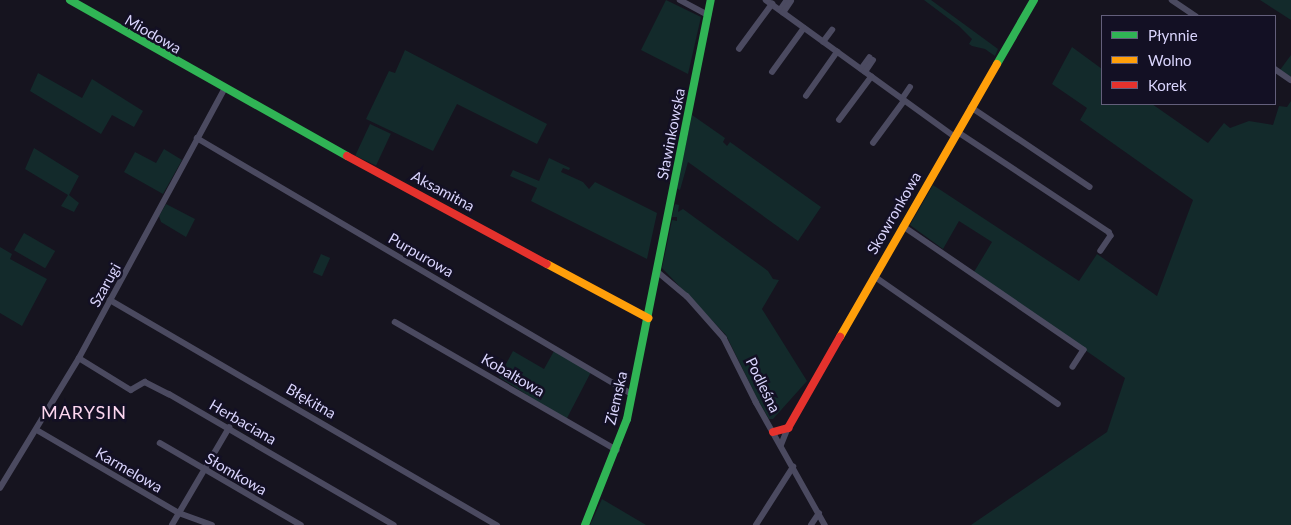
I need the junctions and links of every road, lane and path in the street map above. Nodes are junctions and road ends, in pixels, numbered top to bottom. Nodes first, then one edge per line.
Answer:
1 (70, 0) edge
2 (680, 0) edge
3 (711, 0) edge
4 (766, 0) edge
5 (1034, 0) edge
6 (1172, 0) edge
7 (789, 1) edge
8 (772, 4) junction
9 (781, 11) junction
10 (708, 15) junction
11 (1194, 15) edge
12 (804, 28) junction
13 (830, 29) dead end
14 (822, 41) junction
15 (739, 49) dead end
16 (837, 52) junction
17 (871, 59) dead end
18 (1276, 70) edge
19 (863, 71) junction
20 (772, 72) dead end
21 (871, 77) junction
22 (1291, 80) edge
23 (910, 87) dead end
24 (224, 90) junction
25 (806, 96) dead end
26 (903, 100) junction
27 (971, 108) junction
28 (839, 120) dead end
29 (956, 134) junction
30 (197, 138) junction
31 (873, 143) dead end
32 (1090, 187) dead end
33 (903, 226) junction
34 (1101, 250) dead end
35 (658, 272) junction
36 (874, 276) junction
37 (110, 300) junction
38 (648, 318) junction
39 (395, 322) dead end
40 (79, 358) junction
41 (1073, 367) dead end
42 (632, 394) junction
43 (1058, 404) dead end
44 (229, 428) junction
45 (788, 428) junction
46 (37, 430) junction
47 (773, 432) junction
48 (160, 443) dead end
49 (781, 445) junction
50 (617, 450) junction
51 (794, 467) junction
52 (205, 470) junction
53 (0, 488) edge
54 (179, 513) junction
55 (818, 513) junction
56 (172, 525) edge
57 (212, 525) edge
58 (301, 525) edge
59 (394, 525) edge
60 (497, 525) edge
61 (585, 525) edge
62 (756, 525) edge
63 (811, 525) edge
64 (825, 525) edge

1 - 24 street, Miodowa
2 - 10 street
3 - 10 street, Sławinkowska
4 - 8 street
5 - 27 street, Skowronkowa
6 - 11 street
7 - 9 street
8 - 9 street
8 - 15 street
9 - 12 street
10 - 35 street, Sławinkowska
12 - 14 street
12 - 20 street
13 - 14 street
14 - 16 street
16 - 19 street
16 - 25 street
17 - 19 street
18 - 22 street
19 - 21 street
21 - 26 street
21 - 28 street
23 - 26 street
24 - 30 street, Szarugi
24 - 38 street, Aksamitna
26 - 29 street
26 - 31 street
27 - 29 street, Skowronkowa
27 - 32 street
29 - 33 street, Skowronkowa
29 - 34 street
30 - 37 street, Szarugi
30 - 42 street, Purpurowa
33 - 36 street, Skowronkowa
33 - 41 street
35 - 38 street, Ziemska
35 - 47 street, Podleśna
36 - 43 street
36 - 45 street, Skowronkowa
37 - 40 street, Szarugi
37 - 60 street, Błękitna
38 - 42 street, Ziemska
39 - 50 street, Kobaltowa
40 - 44 street, Herbaciana
40 - 46 street, Szarugi
42 - 50 street, Ziemska
44 - 52 street
44 - 59 street, Herbaciana
45 - 47 street
45 - 49 street
46 - 53 street, Szarugi
46 - 54 street, Karmelowa
47 - 49 street, Podleśna
48 - 52 street, Słomkowa
49 - 51 street, Podleśna
50 - 61 street, Ziemska
51 - 55 street, Podleśna
51 - 62 street
52 - 54 street
52 - 58 street, Słomkowa
54 - 56 street
54 - 57 street, Karmelowa
55 - 63 street
55 - 64 street, Podleśna

